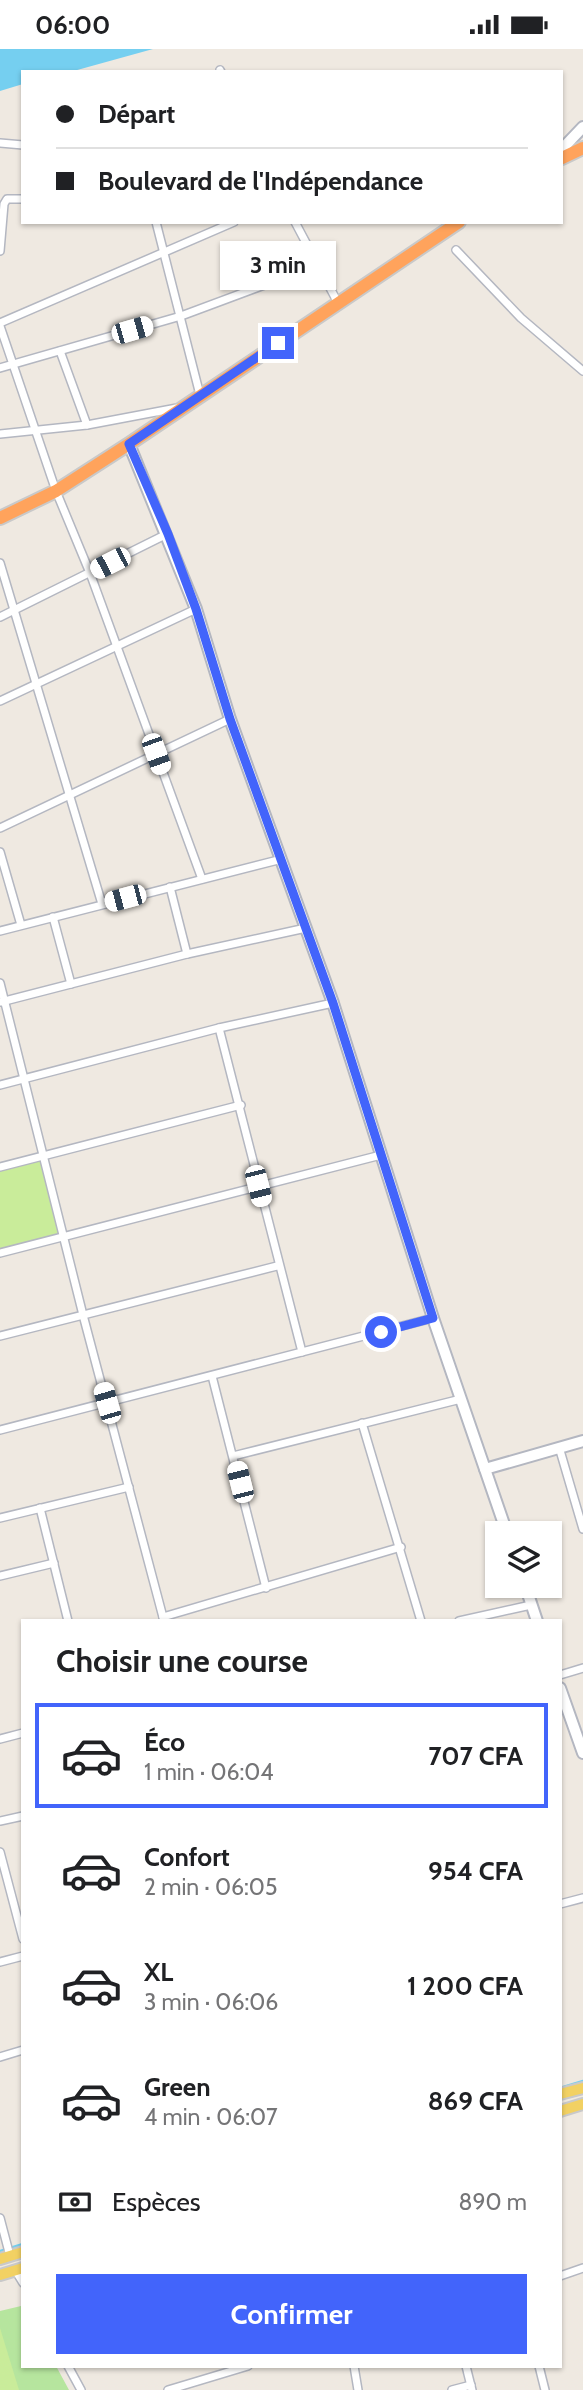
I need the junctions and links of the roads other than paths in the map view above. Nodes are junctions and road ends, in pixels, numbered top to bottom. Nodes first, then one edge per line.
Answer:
1 (583, 127) edge
2 (0, 143) edge
3 (21, 145) edge
4 (563, 148) edge
5 (583, 148) edge
6 (563, 158) edge
7 (21, 199) edge
8 (156, 224) edge
9 (229, 224) edge
10 (296, 224) edge
11 (456, 224) edge
12 (456, 250) dead end
13 (0, 251) edge
14 (163, 252) junction
15 (318, 265) junction
16 (338, 303) junction
17 (181, 316) junction
18 (0, 325) edge
19 (60, 351) junction
20 (14, 364) junction
21 (0, 368) edge
22 (583, 371) edge
23 (200, 395) junction
24 (181, 407) junction
25 (87, 425) junction
26 (38, 430) junction
27 (0, 434) edge
28 (129, 444) junction
29 (56, 491) junction
30 (0, 518) edge
31 (168, 534) junction
32 (0, 563) edge
33 (90, 573) junction
34 (196, 609) junction
35 (16, 610) junction
36 (0, 617) edge
37 (117, 646) junction
38 (37, 683) junction
39 (0, 701) edge
40 (230, 719) junction
41 (156, 754) junction
42 (70, 795) junction
43 (0, 828) edge
44 (0, 852) edge
45 (282, 859) junction
46 (202, 879) junction
47 (170, 887) junction
48 (102, 904) junction
49 (53, 917) junction
50 (21, 925) junction
51 (306, 927) junction
52 (0, 931) edge
53 (187, 954) junction
54 (0, 983) edge
55 (71, 983) junction
56 (2, 1001) edge
57 (333, 1003) junction
58 (219, 1028) junction
59 (24, 1078) junction
60 (0, 1085) edge
61 (241, 1105) junction
62 (381, 1155) junction
63 (42, 1156) junction
64 (0, 1167) edge
65 (258, 1186) junction
66 (63, 1236) junction
67 (0, 1253) edge
68 (278, 1266) junction
69 (83, 1315) junction
70 (433, 1318) junction
71 (0, 1336) edge
72 (302, 1352) junction
73 (212, 1376) junction
74 (461, 1399) junction
75 (107, 1403) junction
76 (362, 1423) junction
77 (0, 1430) edge
78 (583, 1441) edge
79 (559, 1447) junction
80 (233, 1456) junction
81 (485, 1469) junction
82 (129, 1487) junction
83 (40, 1508) junction
84 (0, 1518) edge
85 (503, 1521) edge
86 (583, 1529) edge
87 (401, 1547) junction
88 (54, 1563) junction
89 (0, 1576) edge
90 (266, 1588) junction
91 (529, 1598) edge
92 (531, 1605) junction
93 (68, 1619) edge
94 (164, 1619) edge
95 (420, 1619) edge
96 (468, 1619) edge
97 (536, 1619) edge
98 (583, 1668) edge
99 (562, 1674) edge
100 (562, 1694) edge
101 (21, 1734) edge
102 (0, 1739) edge
103 (583, 1753) edge
104 (21, 1816) edge
105 (0, 1821) edge
106 (0, 1852) edge
107 (583, 1898) edge
108 (562, 1903) edge
109 (21, 1931) edge
110 (21, 1957) edge
111 (0, 1962) edge
112 (21, 2051) edge
113 (0, 2057) edge
114 (583, 2088) edge
115 (562, 2093) edge
116 (583, 2104) edge
117 (562, 2110) edge
118 (0, 2218) edge
119 (5, 2257) edge
120 (583, 2268) edge
121 (19, 2269) edge
122 (0, 2274) edge
123 (562, 2275) edge
124 (69, 2368) edge
125 (241, 2368) edge
126 (354, 2368) edge
127 (466, 2368) edge
128 (539, 2368) edge
129 (204, 2379) junction
130 (471, 2387) edge
131 (81, 2390) edge
132 (168, 2390) edge
133 (207, 2390) edge
134 (358, 2390) edge
135 (452, 2390) edge
136 (545, 2390) edge

1 - 4 street
2 - 3 street
5 - 6 highway
7 - 13 street
8 - 14 street
9 - 14 street
10 - 15 street
11 - 16 highway
12 - 22 street
14 - 17 street
14 - 18 street
15 - 16 street
15 - 17 street
16 - 23 highway
17 - 19 street
17 - 23 street
18 - 20 street
19 - 20 street
19 - 25 street
20 - 21 street
20 - 26 street
23 - 24 highway
24 - 25 street
24 - 28 highway
25 - 26 street
26 - 27 street
26 - 29 street
28 - 29 highway
28 - 31 street
29 - 30 highway
29 - 33 street
31 - 33 street
31 - 34 street
32 - 35 street
33 - 35 street
33 - 37 street
34 - 37 street
34 - 40 street
35 - 36 street
35 - 38 street
37 - 38 street
37 - 41 street
38 - 39 street
38 - 42 street
40 - 41 street
40 - 45 street
41 - 42 street
41 - 46 street
42 - 43 street
42 - 48 street
44 - 50 street
45 - 46 street
45 - 51 street
46 - 47 street
47 - 48 street
47 - 53 street
48 - 49 street
49 - 50 street
49 - 55 street
50 - 52 street
51 - 53 street
51 - 57 street
53 - 55 street
54 - 56 street
55 - 56 street
56 - 59 street
57 - 58 street
57 - 62 street
58 - 59 street
58 - 61 street
59 - 60 street
59 - 63 street
61 - 63 street
61 - 65 street
62 - 65 street
62 - 70 street
63 - 64 street
63 - 66 street
65 - 66 street
65 - 68 street
66 - 67 street
66 - 69 street
68 - 69 street
68 - 72 street
69 - 71 street
69 - 75 street
70 - 72 street
70 - 74 street
72 - 73 street
73 - 75 street
73 - 80 street
74 - 76 street
74 - 81 street
75 - 77 street
75 - 82 street
76 - 80 street
76 - 87 street
78 - 79 street
79 - 81 street
79 - 86 street
80 - 90 street
81 - 85 street
82 - 83 street
82 - 94 street
83 - 84 street
83 - 88 street
87 - 90 street
87 - 95 street
88 - 89 street
88 - 93 street
90 - 94 street
91 - 92 street
92 - 96 street
92 - 97 street
98 - 99 street
100 - 103 street
101 - 102 street
104 - 105 street
106 - 109 street
107 - 108 street
110 - 111 street
112 - 113 street
114 - 115 main road
116 - 117 main road
118 - 119 street
120 - 123 street
121 - 122 main road
124 - 131 street
125 - 129 street
126 - 134 street
127 - 130 street
128 - 136 street
129 - 132 street
129 - 133 street
130 - 135 street

